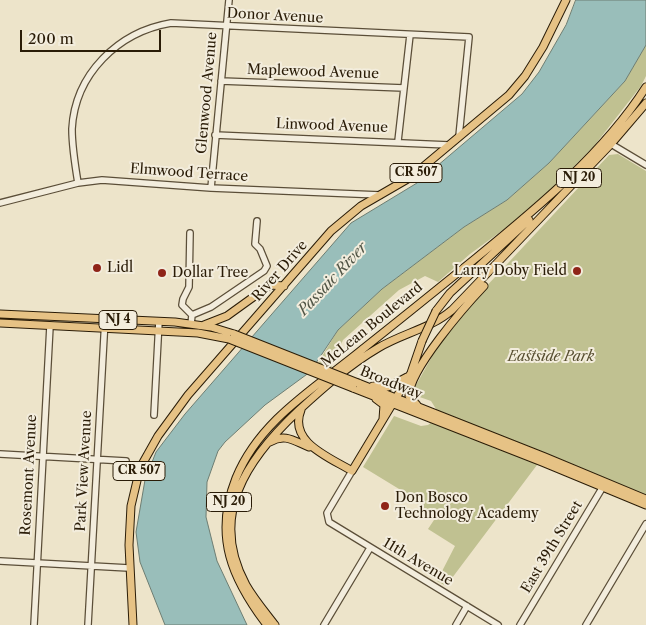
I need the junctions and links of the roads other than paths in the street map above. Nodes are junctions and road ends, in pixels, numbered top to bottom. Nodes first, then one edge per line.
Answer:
1 (229, 0) edge
2 (566, 0) edge
3 (226, 27) junction
4 (410, 35) junction
5 (221, 81) junction
6 (646, 87) edge
7 (404, 88) junction
8 (646, 103) edge
9 (215, 135) junction
10 (459, 136) junction
11 (398, 141) junction
12 (611, 144) junction
13 (449, 145) junction
14 (646, 165) edge
15 (78, 183) junction
16 (211, 188) junction
17 (380, 195) junction
18 (549, 197) junction
19 (0, 204) edge
20 (256, 221) dead end
21 (190, 233) dead end
22 (510, 252) junction
23 (284, 286) junction
24 (0, 314) edge
25 (192, 316) junction
26 (227, 316) junction
27 (105, 319) junction
28 (159, 321) junction
29 (0, 323) edge
30 (191, 324) junction
31 (200, 325) junction
32 (50, 326) junction
33 (105, 328) junction
34 (158, 331) junction
35 (231, 337) junction
36 (410, 373) junction
37 (356, 386) junction
38 (395, 401) junction
39 (302, 407) junction
40 (154, 415) dead end
41 (431, 416) junction
42 (381, 425) junction
43 (316, 449) junction
44 (260, 450) junction
45 (0, 454) edge
46 (43, 456) junction
47 (98, 459) junction
48 (126, 461) dead end
49 (352, 471) junction
50 (605, 484) junction
51 (646, 499) edge
52 (646, 505) edge
53 (646, 524) edge
54 (370, 548) junction
55 (0, 561) edge
56 (37, 563) junction
57 (92, 566) junction
58 (130, 568) junction
59 (467, 606) junction
60 (34, 625) edge
61 (88, 625) edge
62 (134, 625) edge
63 (267, 625) edge
64 (275, 625) edge
65 (324, 625) edge
66 (456, 625) edge
67 (498, 625) edge
68 (520, 625) edge
69 (586, 625) edge

1 - 3 street, Glenwood Avenue
2 - 10 main road, River Drive / CR 507
3 - 4 street, Donor Avenue
3 - 5 street, Glenwood Avenue
3 - 15 street, Donor Avenue
4 - 7 street
4 - 10 street, Donor Avenue
5 - 7 street, Maplewood Avenue
5 - 9 street, Glenwood Avenue
6 - 18 main road, McLean Boulevard / NJ 20
7 - 11 street
8 - 12 main road, McLean Boulevard / NJ 20
9 - 11 street, Linwood Avenue
9 - 16 street, Glenwood Avenue
10 - 13 main road, River Drive / CR 507
11 - 13 street, Linwood Avenue
12 - 14 street
12 - 22 main road, McLean Boulevard / NJ 20
13 - 17 main road, River Drive / CR 507
15 - 16 street, Elmwood Terrace
15 - 19 street, Elmwood Terrace
16 - 17 street, Elmwood Terrace
17 - 23 main road, River Drive / CR 507
18 - 36 main road, bridge
18 - 63 main road, McLean Boulevard / NJ 20
20 - 25 street
21 - 25 street
22 - 39 main road, McLean Boulevard / NJ 20
22 - 41 main road
23 - 26 main road
23 - 58 main road, River Drive / CR 507
24 - 27 main road, Broadway / NJ 4
25 - 30 street
26 - 31 main road
26 - 35 main road
27 - 28 main road, Broadway / NJ 4
27 - 33 street, Park View Avenue
28 - 30 main road, Broadway / NJ 4
28 - 34 street
29 - 32 main road, Broadway / NJ 4
30 - 31 main road, Broadway / NJ 4
31 - 35 main road, Broadway / NJ 4
32 - 33 main road, Broadway / NJ 4
32 - 46 street, Rosemont Avenue
33 - 34 main road, Broadway / NJ 4
33 - 47 street, Park View Avenue
34 - 35 main road, Broadway / NJ 4
34 - 40 street
35 - 37 main road, Broadway / NJ 4, bridge
36 - 37 main road
36 - 38 main road
37 - 38 main road, Broadway / NJ 4
37 - 42 main road
38 - 41 main road, Broadway / NJ 4
38 - 42 main road
39 - 43 main road
39 - 44 main road, McLean Boulevard / NJ 20
41 - 50 main road, Broadway
42 - 49 main road
43 - 44 main road
43 - 49 main road
44 - 64 main road, McLean Boulevard / NJ 20
45 - 46 street
46 - 47 street
46 - 56 street, Rosemont Avenue
47 - 48 street
47 - 57 street, Park View Avenue
49 - 54 street, 11th Avenue
50 - 51 main road, Broadway
50 - 52 main road, Broadway
50 - 68 street, East 39th Street
53 - 69 street
54 - 59 street, 11th Avenue
54 - 65 street
55 - 56 street
56 - 57 street
56 - 60 street, Rosemont Avenue
57 - 58 street
57 - 61 street, Park View Avenue
58 - 62 main road, River Drive / CR 507
59 - 66 street
59 - 67 street, 11th Avenue

